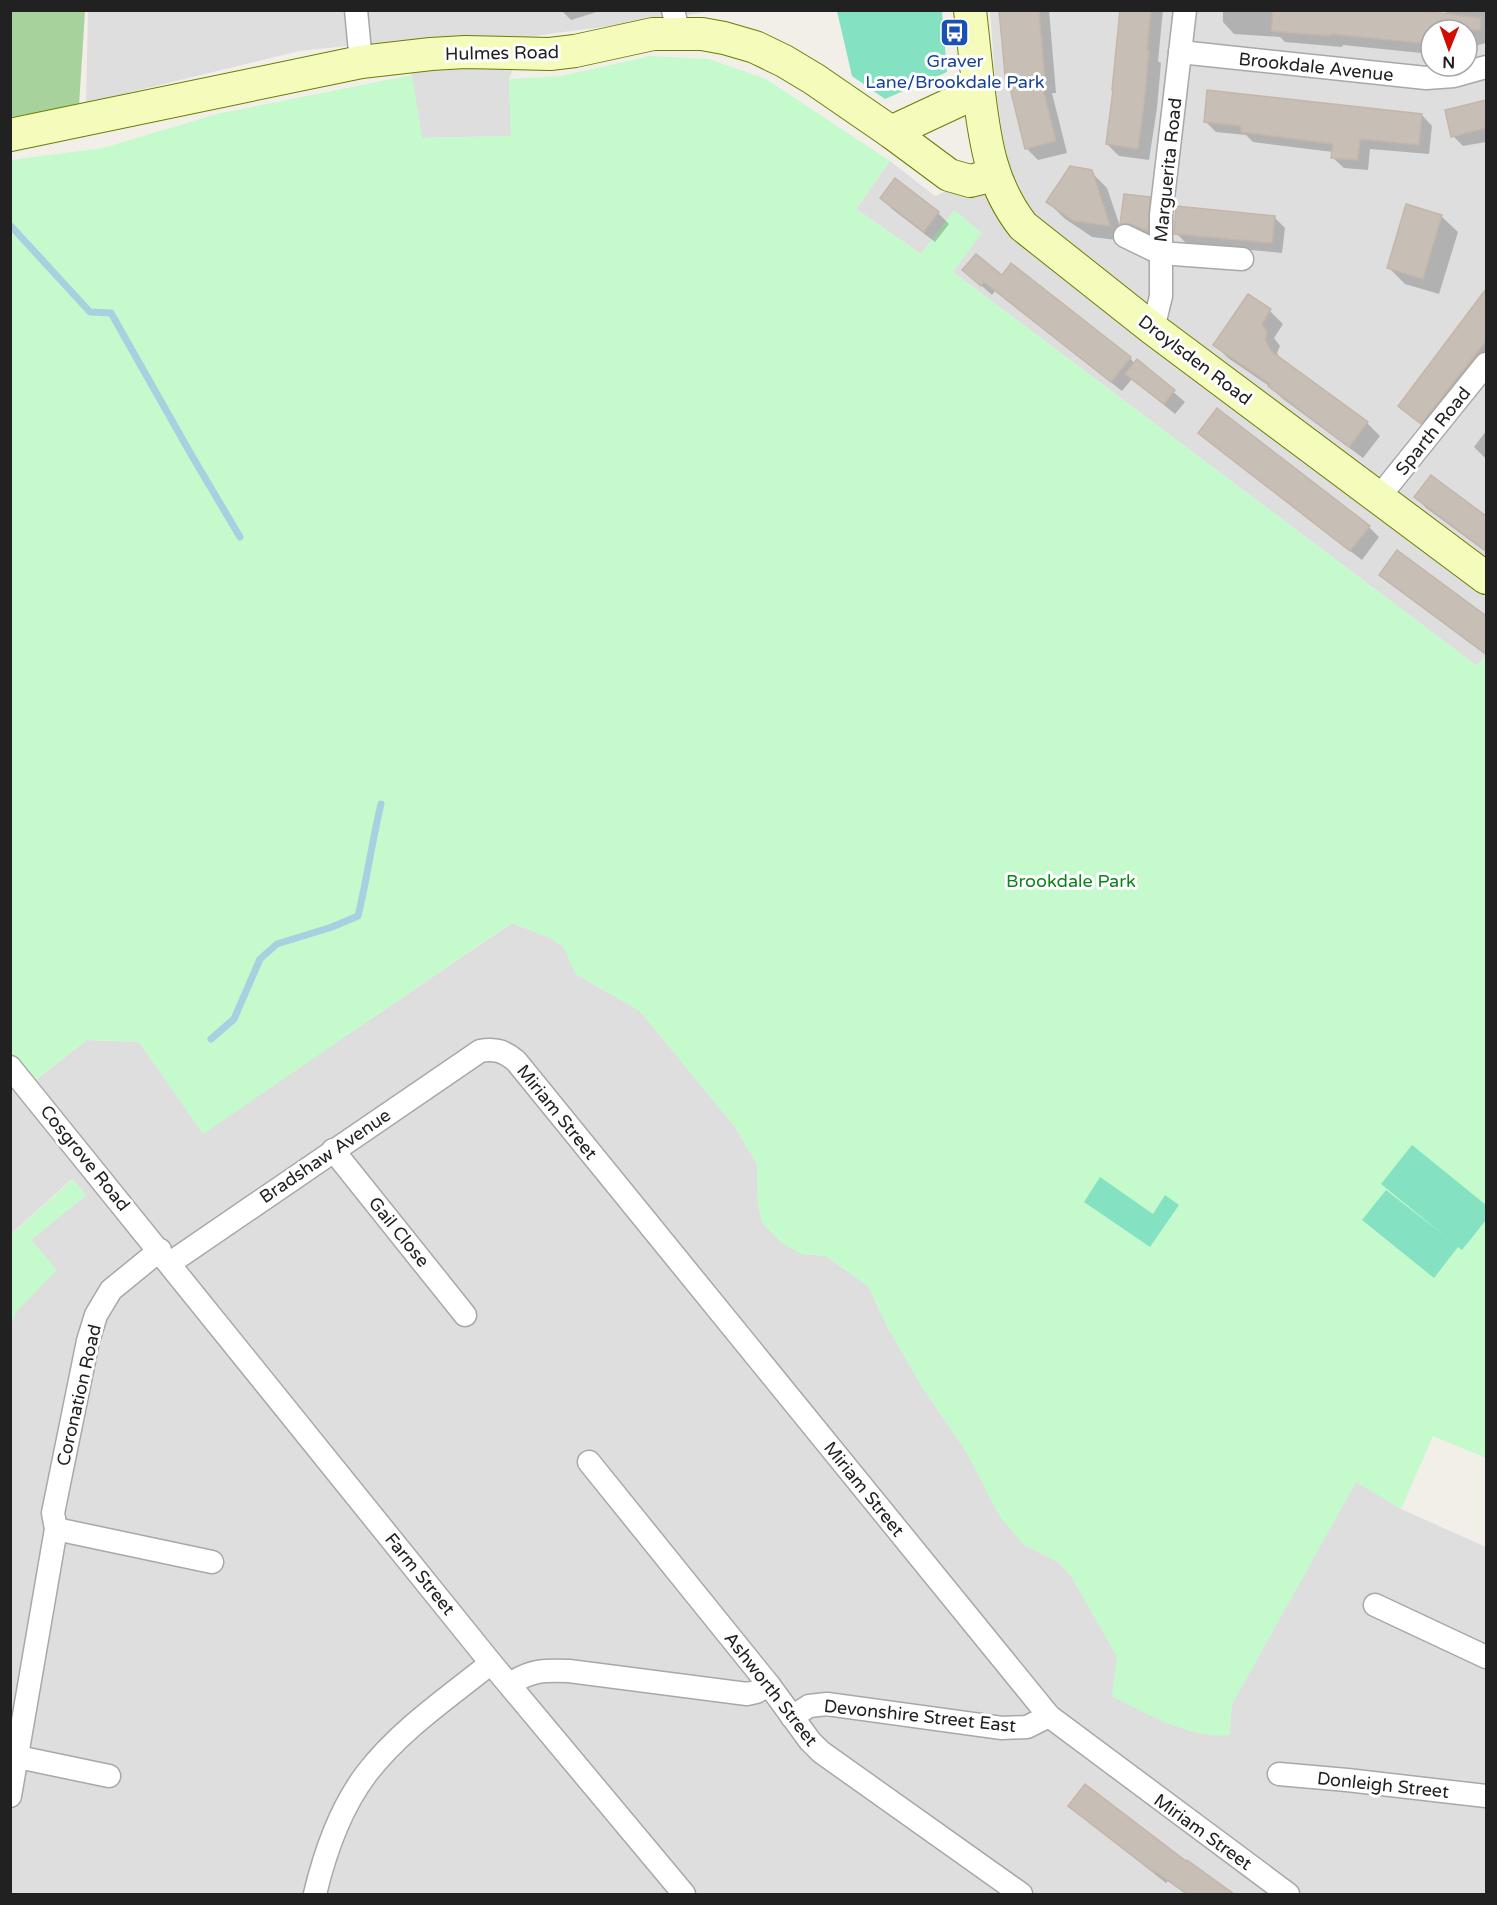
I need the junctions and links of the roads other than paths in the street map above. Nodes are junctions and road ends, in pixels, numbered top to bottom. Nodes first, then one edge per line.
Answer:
1 (356, 10) edge
2 (970, 10) edge
3 (1185, 10) edge
4 (676, 22) edge
5 (1180, 52) junction
6 (361, 62) junction
7 (1486, 67) edge
8 (979, 91) junction
9 (891, 132) junction
10 (10, 135) edge
11 (994, 175) junction
12 (1125, 236) dead end
13 (1160, 253) junction
14 (1242, 259) dead end
15 (1153, 329) junction
16 (1486, 364) edge
17 (1379, 497) junction
18 (1486, 578) edge
19 (480, 1051) joint
20 (10, 1066) edge
21 (333, 1150) junction
22 (165, 1256) junction
23 (465, 1315) dead end
24 (589, 1462) dead end
25 (56, 1529) junction
26 (212, 1562) dead end
27 (1375, 1605) dead end
28 (1486, 1657) edge
29 (491, 1663) junction
30 (510, 1684) junction
31 (769, 1685) junction
32 (1049, 1716) junction
33 (792, 1717) junction
34 (18, 1757) junction
35 (1279, 1774) dead end
36 (109, 1776) dead end
37 (10, 1796) edge
38 (1486, 1796) edge
39 (315, 1894) edge
40 (684, 1894) edge
41 (1021, 1894) edge
42 (1288, 1894) edge

1 - 6 street
2 - 8 street, Droylsden Road
3 - 5 street, Marguerita Road
4 - 6 street, Hulmes Road
4 - 9 street, Hulmes Road
5 - 7 street, Brookdale Avenue
5 - 13 street, Marguerita Road
6 - 10 street, Hulmes Road
8 - 9 street
8 - 11 street, Droylsden Road
9 - 11 street, Hulmes Road
11 - 15 street, Droylsden Road
12 - 13 street
13 - 14 street
13 - 15 street, Marguerita Road
15 - 17 street, Droylsden Road
16 - 17 street, Sparth Road
17 - 18 street, Droylsden Road
19 - 21 street, Bradshaw Avenue
19 - 32 street, Miriam Street
20 - 22 street, Cosgrove Road
21 - 22 street, Bradshaw Avenue
21 - 23 street, Gail Close
22 - 25 street, Coronation Road
22 - 29 street, Farm Street
24 - 31 street, Ashworth Street
25 - 26 street
25 - 34 street, Coronation Road
27 - 28 street
29 - 30 street, Farm Street
29 - 39 street
30 - 31 street
30 - 40 street, Farm Street
31 - 33 street, Ashworth Street
32 - 33 street, Devonshire Street East
32 - 42 street, Miriam Street
33 - 41 street, Ashworth Street
34 - 36 street
34 - 37 street, Coronation Road
35 - 38 street, Donleigh Street

